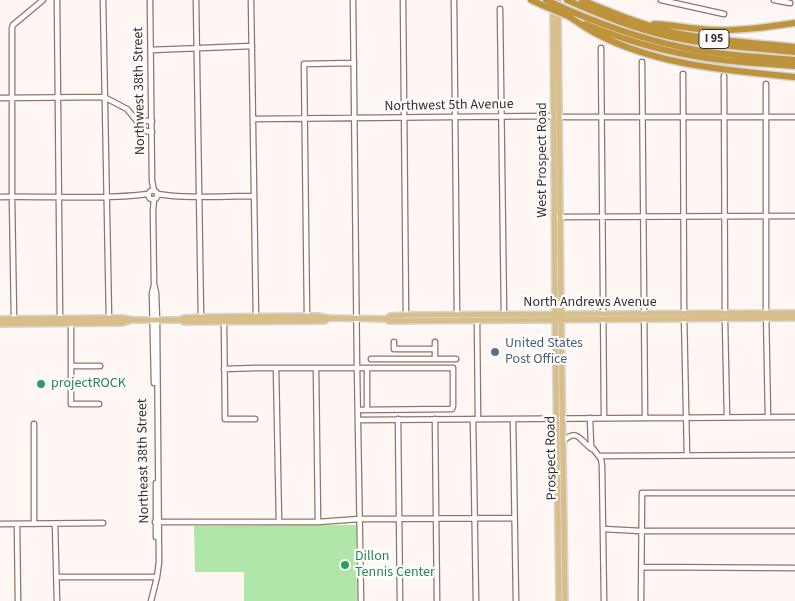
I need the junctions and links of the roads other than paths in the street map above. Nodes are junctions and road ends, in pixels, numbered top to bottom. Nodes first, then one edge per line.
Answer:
1 (43, 0) edge
2 (57, 0) edge
3 (103, 0) edge
4 (150, 0) edge
5 (196, 0) edge
6 (251, 0) edge
7 (353, 0) edge
8 (403, 0) edge
9 (454, 0) edge
10 (531, 0) edge
11 (552, 0) edge
12 (558, 0) edge
13 (567, 0) edge
14 (582, 0) edge
15 (660, 0) edge
16 (774, 0) edge
17 (544, 2) edge
18 (682, 2) edge
19 (790, 3) dead end
20 (500, 9) dead end
21 (568, 13) junction
22 (724, 14) dead end
23 (642, 23) junction
24 (795, 23) edge
25 (252, 46) junction
26 (795, 46) edge
27 (197, 48) junction
28 (601, 48) dead end
29 (150, 50) junction
30 (795, 52) edge
31 (795, 60) edge
32 (642, 62) dead end
33 (354, 63) junction
34 (795, 66) edge
35 (683, 74) dead end
36 (724, 76) dead end
37 (795, 76) edge
38 (766, 84) dead end
39 (11, 97) junction
40 (59, 97) junction
41 (104, 97) junction
42 (0, 98) edge
43 (795, 116) edge
44 (501, 117) junction
45 (556, 117) junction
46 (601, 117) junction
47 (642, 117) junction
48 (684, 117) junction
49 (724, 117) junction
50 (766, 117) junction
51 (354, 118) junction
52 (405, 118) junction
53 (454, 118) junction
54 (254, 119) junction
55 (305, 119) junction
56 (136, 120) junction
57 (152, 121) junction
58 (152, 132) junction
59 (152, 195) junction
60 (106, 196) junction
61 (198, 196) junction
62 (254, 196) junction
63 (0, 197) edge
64 (12, 197) junction
65 (59, 198) junction
66 (602, 216) junction
67 (643, 216) junction
68 (684, 216) junction
69 (725, 216) junction
70 (767, 216) junction
71 (795, 216) edge
72 (557, 217) junction
73 (795, 313) edge
74 (504, 314) junction
75 (406, 315) junction
76 (457, 315) junction
77 (307, 316) junction
78 (725, 316) junction
79 (767, 316) junction
80 (201, 317) junction
81 (558, 317) junction
82 (604, 317) junction
83 (644, 317) junction
84 (684, 317) junction
85 (78, 318) junction
86 (109, 318) junction
87 (328, 318) junction
88 (795, 318) edge
89 (0, 319) edge
90 (14, 319) junction
91 (60, 319) junction
92 (256, 319) junction
93 (357, 319) junction
94 (386, 319) junction
95 (134, 320) junction
96 (155, 320) junction
97 (180, 320) junction
98 (451, 320) junction
99 (477, 320) junction
100 (224, 322) junction
101 (0, 324) edge
102 (56, 324) junction
103 (71, 324) junction
104 (394, 342) dead end
105 (435, 342) dead end
106 (394, 349) junction
107 (435, 349) junction
108 (371, 359) dead end
109 (378, 359) junction
110 (394, 359) junction
111 (435, 359) junction
112 (456, 359) dead end
113 (71, 366) junction
114 (100, 366) dead end
115 (224, 368) junction
116 (276, 368) junction
117 (316, 368) junction
118 (357, 368) junction
119 (367, 368) junction
120 (378, 368) junction
121 (394, 368) junction
122 (99, 404) dead end
123 (358, 410) junction
124 (367, 410) junction
125 (795, 416) edge
126 (604, 417) junction
127 (645, 417) junction
128 (686, 417) junction
129 (727, 417) junction
130 (768, 417) junction
131 (513, 418) junction
132 (560, 418) junction
133 (590, 418) junction
134 (254, 419) dead end
135 (398, 419) junction
136 (435, 419) junction
137 (476, 419) junction
138 (358, 420) junction
139 (34, 424) dead end
140 (563, 441) junction
141 (592, 449) junction
142 (687, 455) junction
143 (795, 455) edge
144 (599, 456) junction
145 (795, 493) edge
146 (474, 518) junction
147 (514, 518) junction
148 (561, 518) junction
149 (359, 519) junction
150 (399, 519) junction
151 (436, 519) junction
152 (157, 522) junction
153 (279, 522) junction
154 (318, 522) junction
155 (102, 523) dead end
156 (0, 524) edge
157 (17, 524) junction
158 (34, 524) junction
159 (55, 524) junction
160 (603, 529) junction
161 (641, 531) junction
162 (795, 531) edge
163 (642, 567) junction
164 (795, 568) edge
165 (156, 576) junction
166 (57, 577) junction
167 (18, 601) edge
168 (57, 601) edge
169 (150, 601) edge
170 (361, 601) edge
171 (400, 601) edge
172 (437, 601) edge
173 (476, 601) edge
174 (516, 601) edge
175 (560, 601) edge
176 (565, 601) edge
177 (604, 601) edge
178 (641, 601) edge

1 - 39 street
2 - 40 street
3 - 41 street
4 - 29 street, Northwest 38th Street
5 - 27 street
6 - 25 street
7 - 33 street
8 - 52 street
9 - 53 street
10 - 17 highway, I 95
11 - 45 main road, West Prospect Road
12 - 45 main road, West Prospect Road
13 - 30 highway
14 - 23 highway, I 95
15 - 18 street
16 - 19 street
17 - 21 highway, I 95, bridge
18 - 22 street
20 - 44 street
21 - 31 highway
21 - 34 highway, I 95
21 - 37 highway
23 - 24 highway
23 - 26 highway, I 95
25 - 27 street
25 - 54 street
27 - 29 street
27 - 61 street
28 - 46 street
29 - 57 street, Northwest 38th Street
32 - 47 street
33 - 51 street
33 - 55 street
35 - 48 street
36 - 49 street
38 - 50 street
39 - 40 street
39 - 42 street
39 - 64 street
40 - 41 street
40 - 65 street
41 - 56 street
41 - 60 street
43 - 50 street, Northwest 5th Avenue
44 - 45 street, Northwest 5th Avenue
44 - 53 street, Northwest 5th Avenue
44 - 74 street
45 - 46 street, Northwest 5th Avenue
45 - 72 main road, West Prospect Road
46 - 47 street, Northwest 5th Avenue
46 - 66 street
47 - 48 street, Northwest 5th Avenue
47 - 67 street
48 - 49 street, Northwest 5th Avenue
48 - 68 street
49 - 50 street, Northwest 5th Avenue
49 - 69 street
50 - 70 street
51 - 52 street, Northwest 5th Avenue
51 - 55 street, Northwest 5th Avenue
51 - 93 street
52 - 53 street, Northwest 5th Avenue
52 - 75 street
53 - 76 street
54 - 55 street, Northwest 5th Avenue
54 - 62 street
55 - 77 street
56 - 57 street
56 - 58 street
57 - 58 street, Northwest 38th Street
58 - 59 street, Northwest 38th Street
59 - 60 street
59 - 61 street
59 - 96 street, Northwest 38th Street
60 - 65 street
60 - 86 street
61 - 62 street
61 - 80 street
62 - 92 street
63 - 64 street
64 - 65 street
64 - 90 street
65 - 91 street
66 - 67 street
66 - 72 street
66 - 82 street
67 - 68 street
67 - 83 street
68 - 69 street
68 - 84 street
69 - 70 street
69 - 78 street
70 - 71 street
70 - 79 street
72 - 81 main road, West Prospect Road
73 - 79 main road, North Andrews Avenue
74 - 76 main road, North Andrews Avenue
74 - 81 main road, North Andrews Avenue
75 - 76 main road, North Andrews Avenue
75 - 94 main road, North Andrews Avenue
76 - 98 main road
77 - 87 main road, North Andrews Avenue
77 - 92 main road, North Andrews Avenue
78 - 79 main road, North Andrews Avenue
78 - 84 main road, North Andrews Avenue
78 - 129 street
79 - 88 main road, North Andrews Avenue
79 - 130 street
80 - 92 main road, North Andrews Avenue
80 - 97 main road, North Andrews Avenue
81 - 82 main road, North Andrews Avenue
81 - 99 main road, North Andrews Avenue
81 - 132 main road, Prospect Road
82 - 83 main road, North Andrews Avenue
82 - 126 street
83 - 84 main road, North Andrews Avenue
83 - 127 street
84 - 128 street
85 - 86 main road, North Andrews Avenue
85 - 91 main road, North Andrews Avenue
85 - 103 main road
86 - 95 main road, North Andrews Avenue
87 - 92 main road, North Andrews Avenue
87 - 93 main road, North Andrews Avenue
89 - 90 main road, North Andrews Avenue
90 - 91 main road, North Andrews Avenue
91 - 102 main road
92 - 100 main road, North Andrews Avenue
93 - 94 main road, North Andrews Avenue
93 - 118 street
94 - 98 main road, North Andrews Avenue
95 - 96 main road, North Andrews Avenue
95 - 103 main road, North Andrews Avenue
96 - 97 main road, North Andrews Avenue
96 - 152 street, Northeast 38th Street
97 - 100 main road, North Andrews Avenue
98 - 99 main road, North Andrews Avenue
99 - 137 street
100 - 115 street
101 - 102 main road, North Andrews Avenue
102 - 103 main road, North Andrews Avenue
103 - 113 street
104 - 106 street
105 - 107 street
106 - 107 street
106 - 110 street
107 - 111 street
108 - 109 street
109 - 110 street
109 - 120 street
110 - 111 street
110 - 121 street
111 - 112 street
113 - 114 street
113 - 122 street
115 - 116 street
115 - 134 street
116 - 117 street
116 - 153 street
117 - 118 street
117 - 154 street
118 - 119 street
118 - 123 street
119 - 120 street
119 - 124 street
120 - 121 street
121 - 124 street
123 - 124 street
123 - 138 street
125 - 130 street
126 - 127 street
126 - 133 street
127 - 128 street
128 - 129 street
128 - 142 street
129 - 130 street
131 - 132 street
131 - 137 street
131 - 147 street
132 - 133 street
132 - 140 main road, Prospect Road
132 - 148 main road, Prospect Road
133 - 141 street
135 - 136 street
135 - 138 street
135 - 150 street
136 - 137 street
136 - 151 street
137 - 146 street
138 - 149 street
139 - 158 street
140 - 141 street
140 - 148 main road, Prospect Road
141 - 144 street
142 - 143 street
142 - 144 street
144 - 160 street
145 - 161 street
146 - 147 street
146 - 151 street
146 - 173 street
147 - 174 street
148 - 175 main road, Prospect Road
148 - 176 main road, Prospect Road
149 - 150 street
149 - 154 street
149 - 170 street
150 - 151 street
150 - 171 street
151 - 172 street
152 - 153 street
152 - 165 street, Northeast 38th Street
153 - 154 street
155 - 159 street
156 - 157 street
157 - 158 street
157 - 167 street
158 - 159 street
159 - 166 street
160 - 161 street
160 - 177 street
161 - 162 street
161 - 163 street
163 - 164 street
163 - 178 street
165 - 166 street
165 - 169 street, Northeast 38th Street
166 - 168 street

